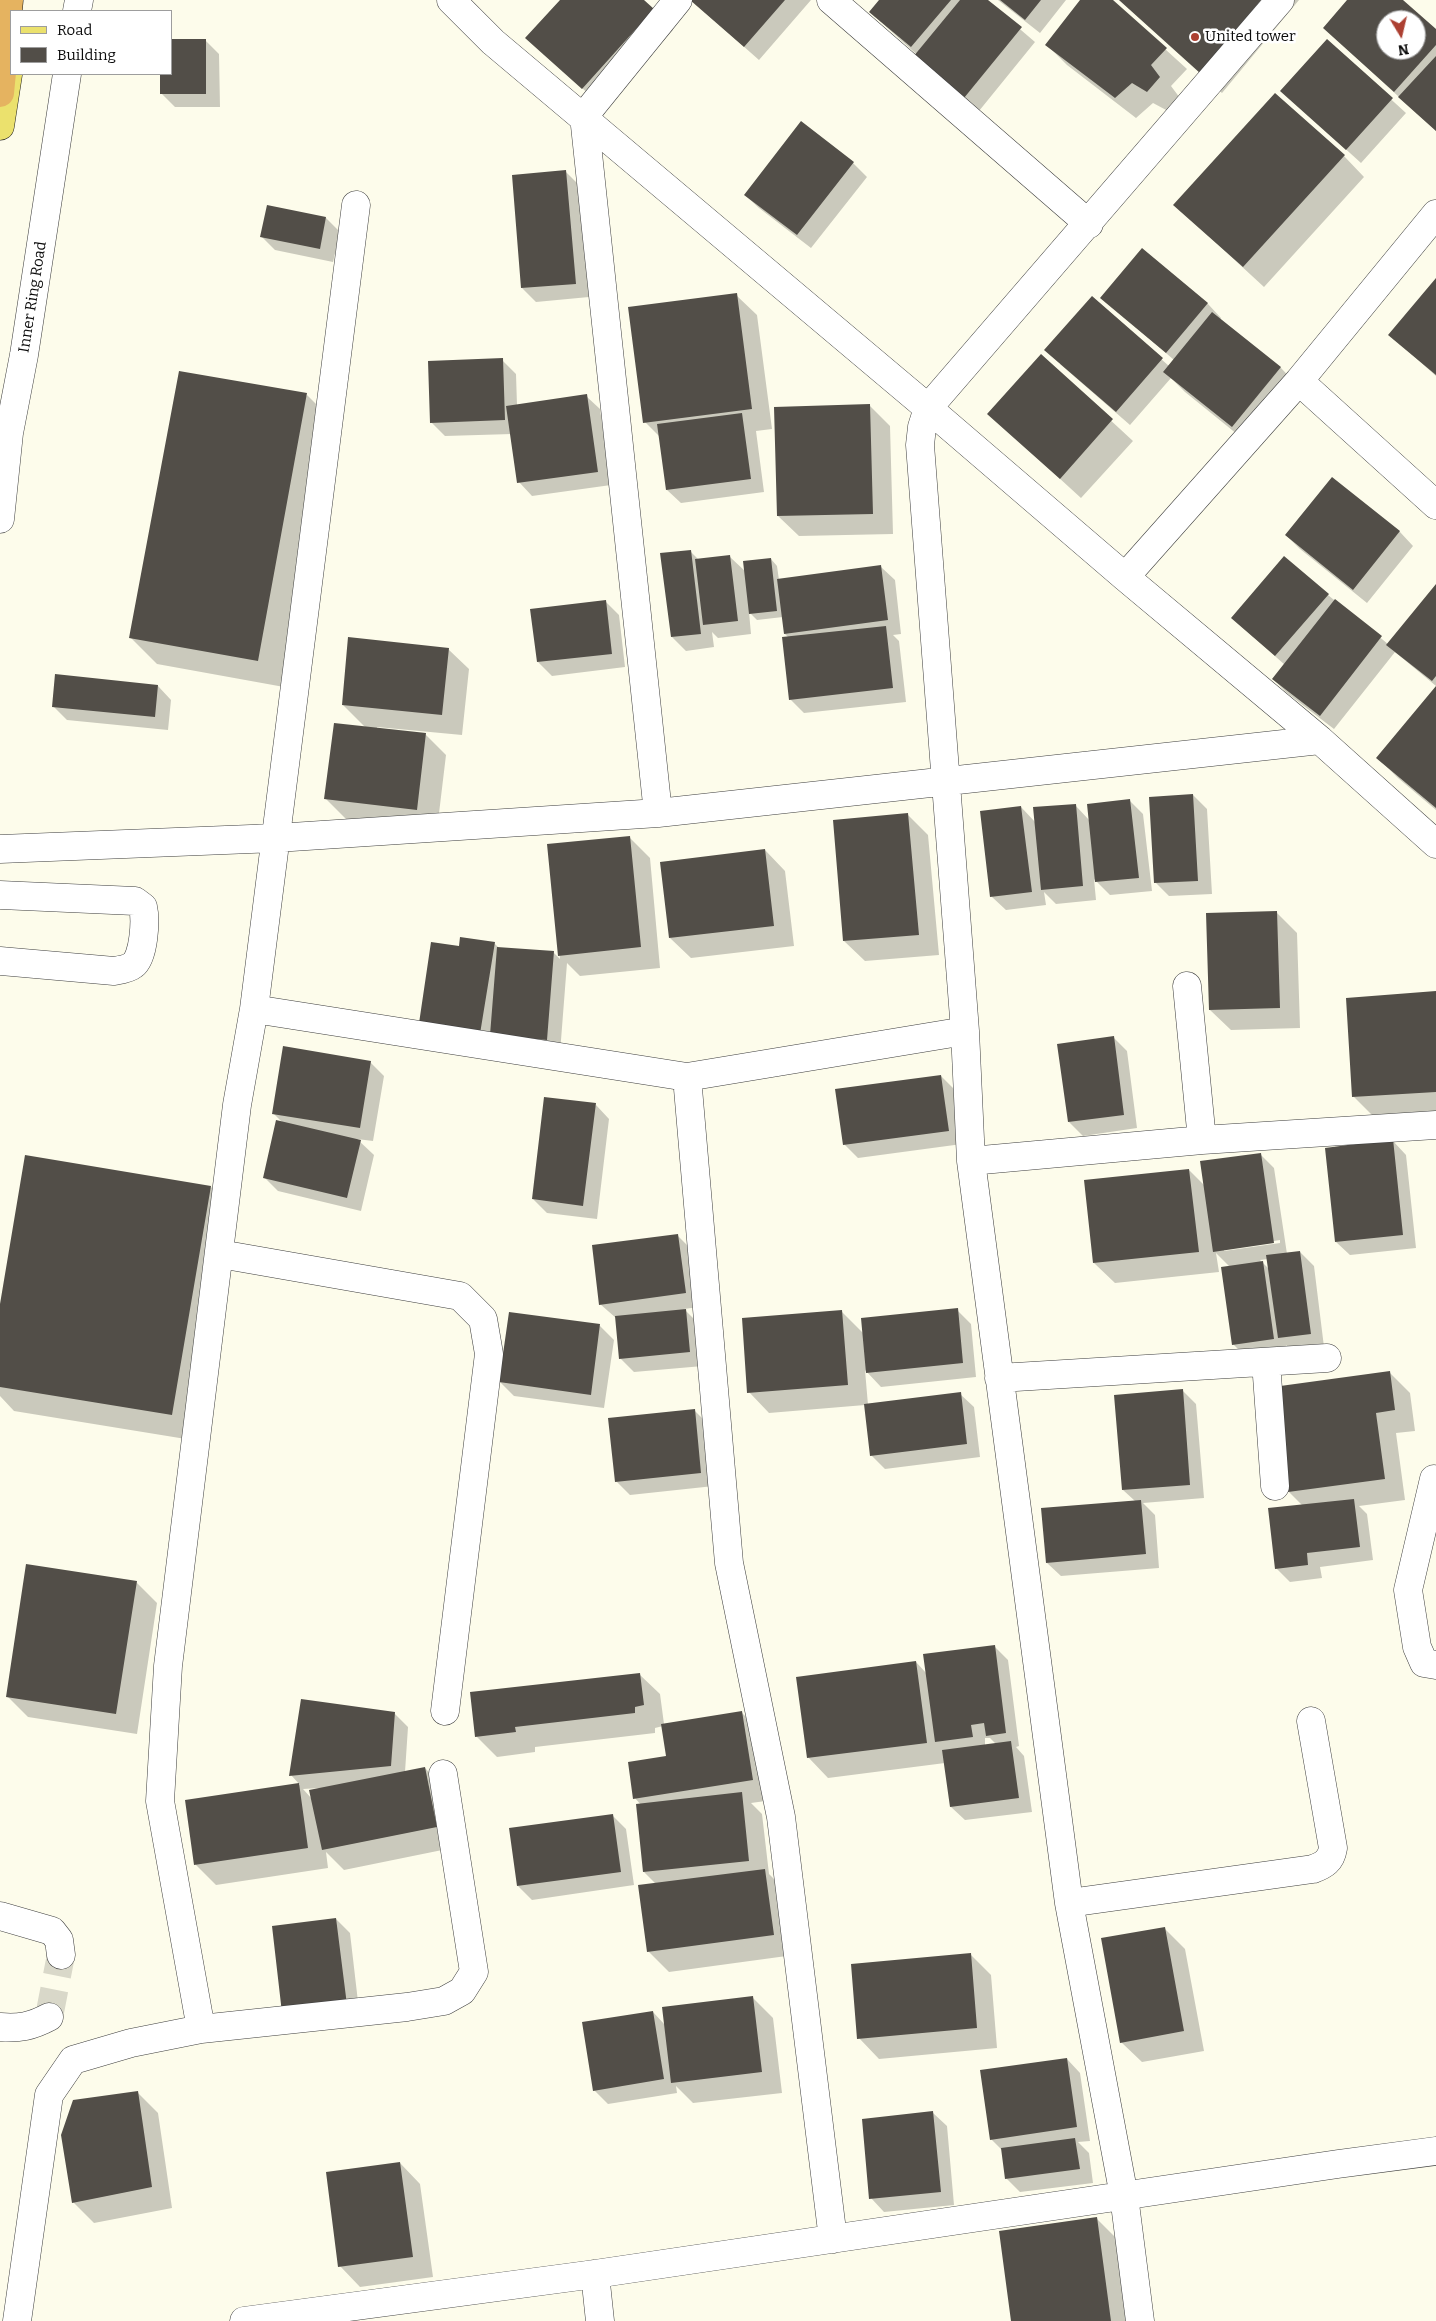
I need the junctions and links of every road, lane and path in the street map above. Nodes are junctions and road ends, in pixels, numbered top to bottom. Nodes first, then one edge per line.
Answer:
1 (9, 0) edge
2 (452, 0) edge
3 (678, 0) edge
4 (831, 0) edge
5 (1280, 0) edge
6 (0, 58) edge
7 (10, 59) edge
8 (68, 75) edge
9 (0, 93) edge
10 (584, 116) junction
11 (0, 126) edge
12 (356, 205) dead end
13 (1435, 217) edge
14 (1088, 224) junction
15 (1299, 381) junction
16 (928, 408) junction
17 (1436, 505) edge
18 (0, 520) edge
19 (1125, 577) junction
20 (1320, 740) junction
21 (947, 780) junction
22 (658, 813) junction
23 (276, 838) junction
24 (1436, 844) edge
25 (0, 850) edge
26 (0, 895) edge
27 (0, 961) edge
28 (1187, 986) dead end
29 (254, 1009) junction
30 (965, 1031) junction
31 (687, 1077) junction
32 (1436, 1125) edge
33 (1202, 1140) junction
34 (971, 1161) junction
35 (220, 1254) junction
36 (1327, 1358) dead end
37 (1266, 1362) junction
38 (999, 1378) junction
39 (1434, 1479) dead end
40 (1275, 1486) dead end
41 (1436, 1665) edge
42 (445, 1711) dead end
43 (1311, 1721) dead end
44 (443, 1774) dead end
45 (1069, 1904) junction
46 (0, 1916) edge
47 (61, 1954) tunnel mouth
48 (49, 2017) dead end
49 (0, 2027) edge
50 (202, 2029) junction
51 (1436, 2151) edge
52 (1124, 2196) junction
53 (832, 2239) junction
54 (595, 2274) junction
55 (17, 2321) edge
56 (244, 2321) edge
57 (600, 2321) edge
58 (1140, 2321) edge

1 - 6 highway
1 - 9 highway
2 - 10 street
3 - 10 street
4 - 14 street
5 - 14 street
7 - 11 main road
8 - 18 street, Inner Ring Road
10 - 16 street
10 - 22 street
12 - 23 street
13 - 15 street
14 - 16 street
15 - 17 street
15 - 19 street
16 - 19 street
16 - 21 street
19 - 20 street
20 - 21 street
20 - 24 street
21 - 22 street
21 - 30 street
22 - 23 street
23 - 25 street
23 - 29 street
26 - 27 street
28 - 33 street
29 - 31 street
29 - 35 street
30 - 31 street
30 - 34 street
31 - 53 street
32 - 33 street
33 - 34 street
34 - 38 street
35 - 42 street
35 - 50 street
36 - 37 street
37 - 38 street
37 - 40 street
38 - 45 street
39 - 41 street
43 - 45 street
44 - 50 street
45 - 52 street
46 - 47 street
48 - 49 street
50 - 55 street
51 - 52 street
52 - 53 street
52 - 58 street
53 - 54 street
54 - 56 street
54 - 57 street

